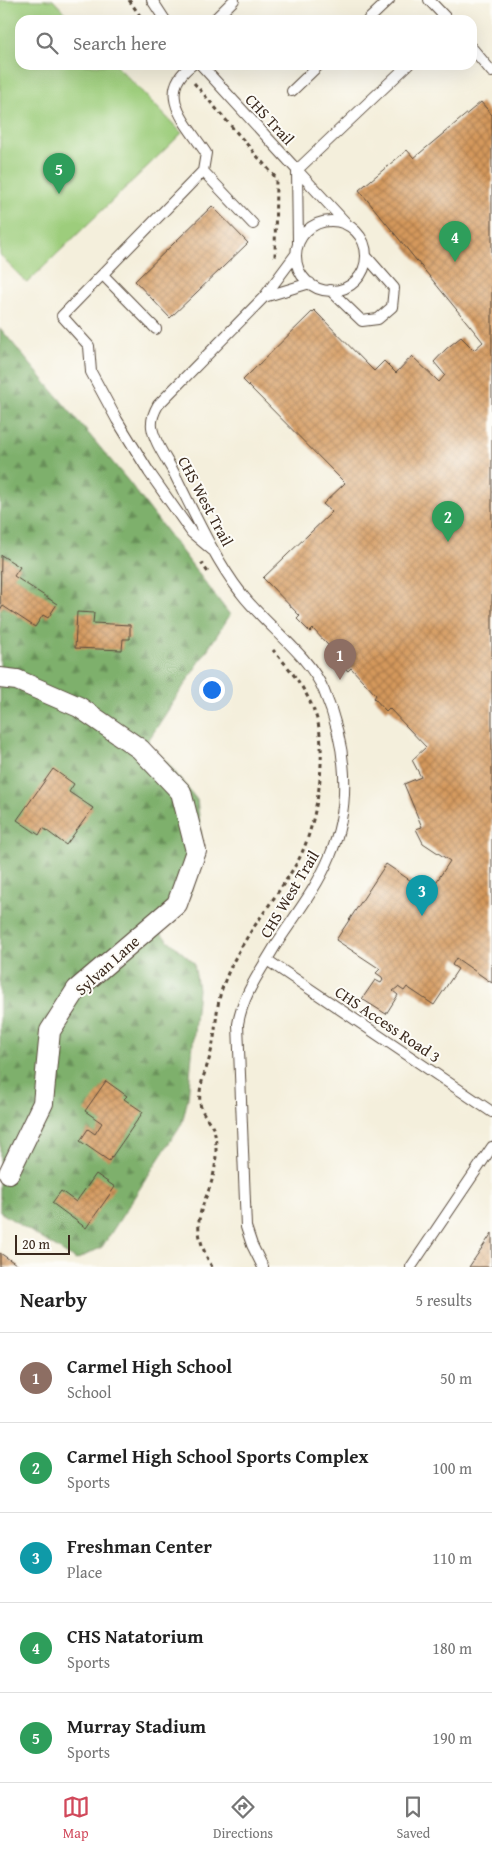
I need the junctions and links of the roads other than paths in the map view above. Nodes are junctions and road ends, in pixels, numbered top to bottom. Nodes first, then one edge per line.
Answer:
1 (152, 0) edge
2 (234, 0) edge
3 (389, 0) edge
4 (429, 0) edge
5 (162, 15) edge
6 (219, 15) edge
7 (373, 15) edge
8 (443, 15) edge
9 (477, 54) edge
10 (186, 70) edge
11 (206, 70) edge
12 (315, 70) edge
13 (403, 70) edge
14 (492, 72) edge
15 (292, 91) dead end
16 (297, 170) junction
17 (203, 171) junction
18 (253, 224) dead end
19 (346, 224) junction
20 (297, 249) junction
21 (366, 256) junction
22 (103, 274) junction
23 (310, 283) junction
24 (330, 290) junction
25 (264, 297) junction
26 (156, 329) dead end
27 (217, 553) junction
28 (0, 678) edge
29 (267, 960) junction
30 (492, 1112) edge
31 (492, 1146) edge
32 (9, 1173) dead end
33 (263, 1267) edge
34 (411, 1267) edge

1 - 5 lane
2 - 6 lane
3 - 7 lane
4 - 8 lane
9 - 14 lane
10 - 17 lane
11 - 16 lane, CHS Trail
12 - 15 lane
13 - 16 lane
16 - 19 lane, CHS Trail
16 - 20 lane
17 - 18 lane
17 - 22 lane
19 - 20 lane
19 - 21 lane
20 - 23 lane
20 - 25 lane, CHS West Trail
21 - 24 lane
21 - 24 lane
22 - 26 lane
22 - 27 lane
23 - 24 lane
23 - 25 lane, CHS West Trail
25 - 27 lane, CHS West Trail
27 - 29 lane, CHS West Trail
28 - 32 street, Sylvan Lane
29 - 30 lane, CHS Access Road 3
29 - 33 lane, CHS West Trail
31 - 34 lane

